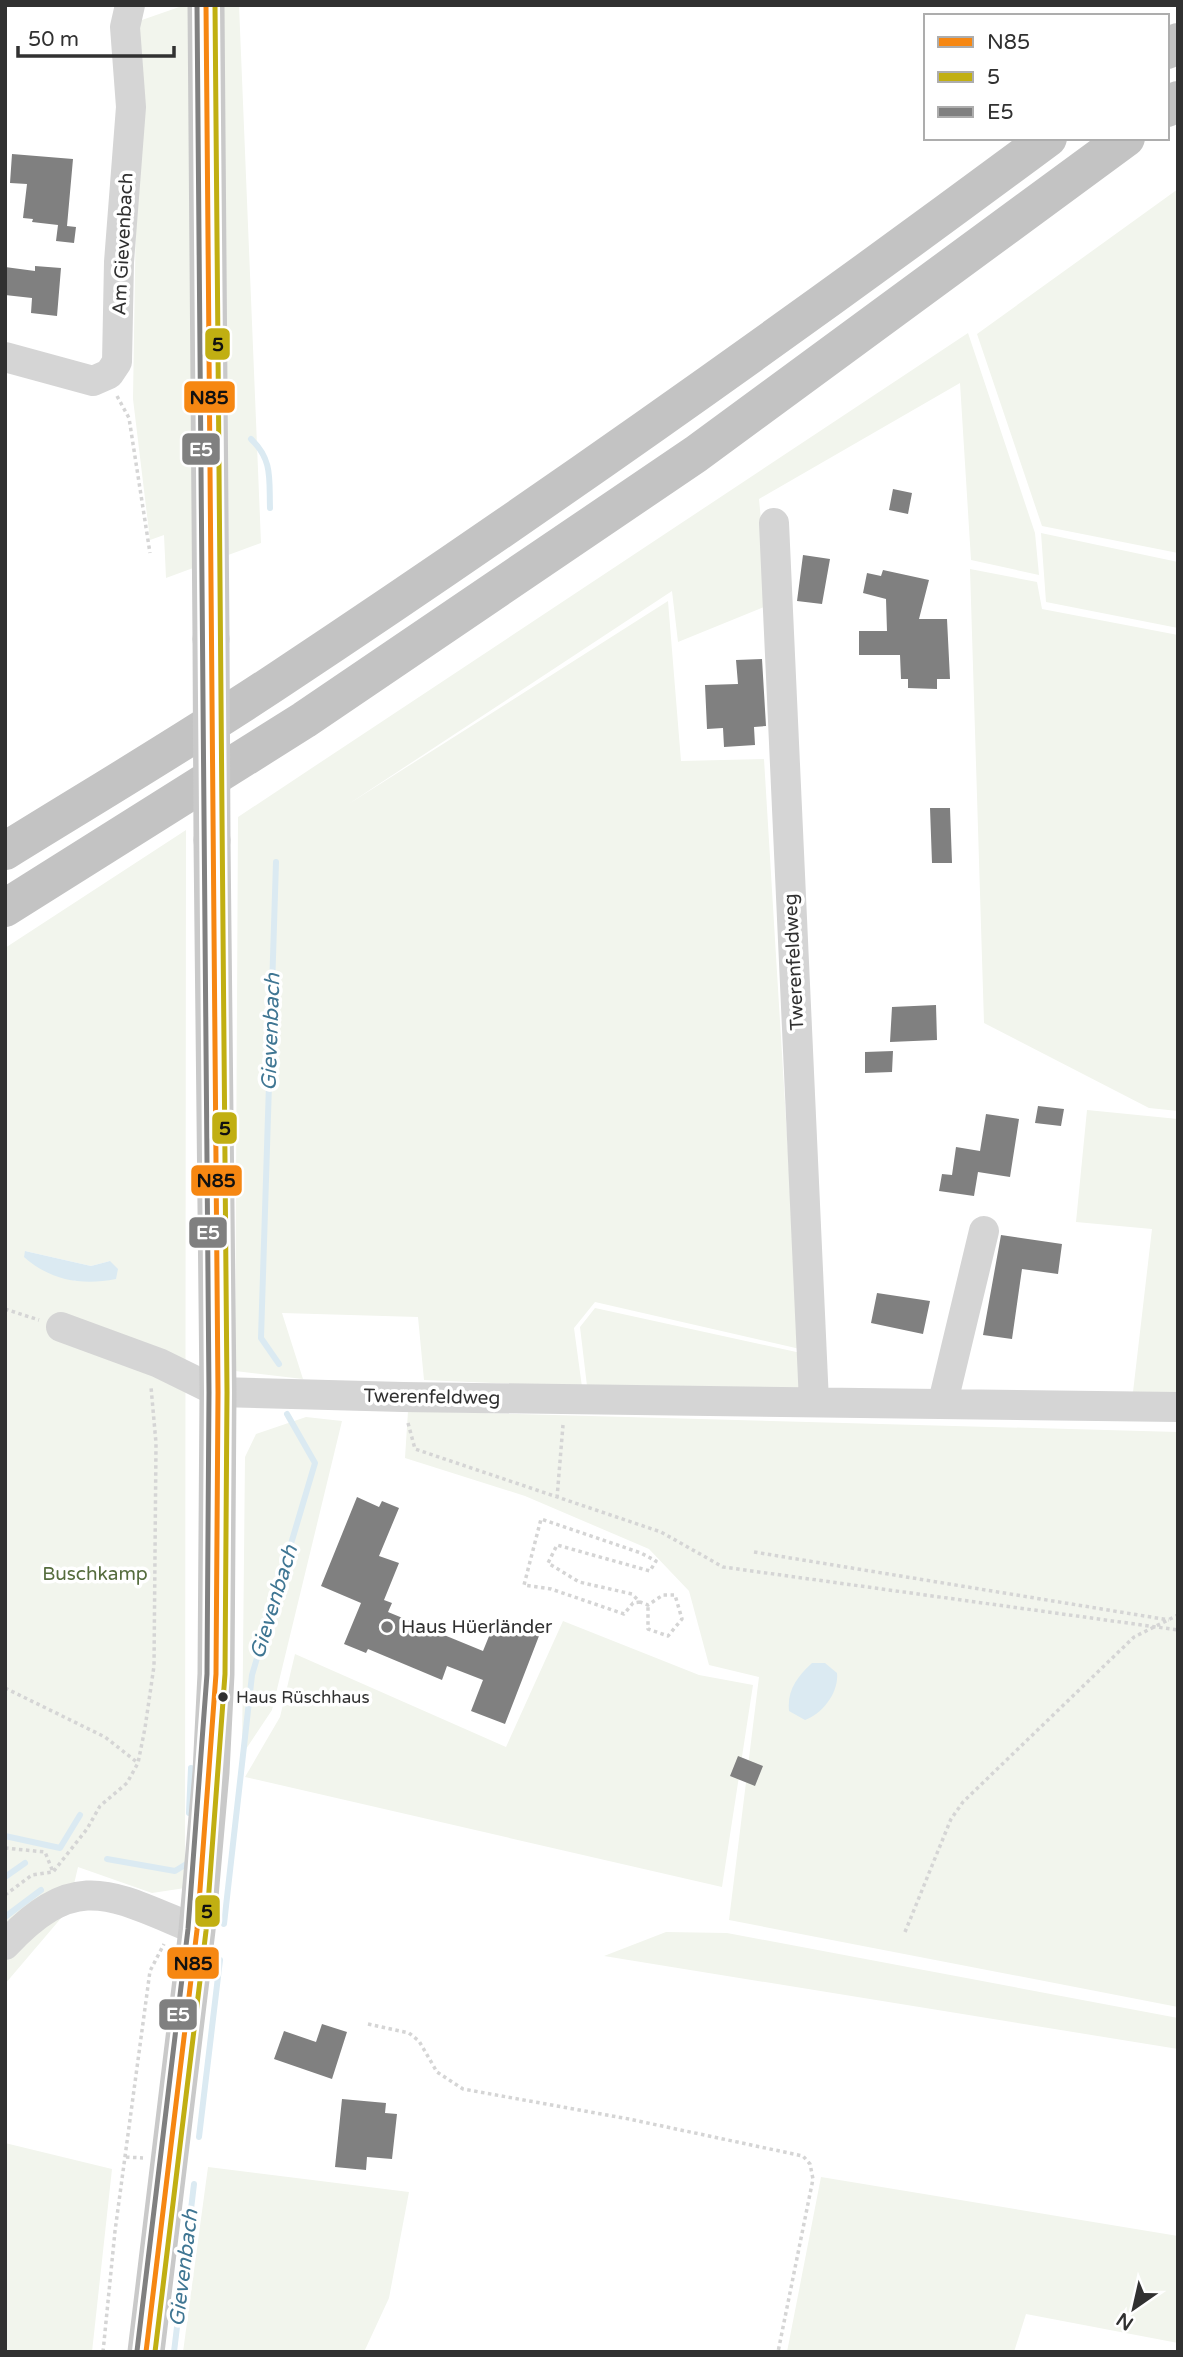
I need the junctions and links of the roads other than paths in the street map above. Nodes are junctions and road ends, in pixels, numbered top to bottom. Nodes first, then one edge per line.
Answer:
1 (130, 5) edge
2 (206, 5) edge
3 (1045, 140) edge
4 (1123, 140) edge
5 (5, 357) edge
6 (774, 523) dead end
7 (5, 850) edge
8 (5, 908) edge
9 (984, 1231) dead end
10 (61, 1328) road end
11 (218, 1392) junction
12 (814, 1402) junction
13 (943, 1402) junction
14 (1178, 1407) edge
15 (197, 1930) junction
16 (5, 1945) edge
17 (146, 2352) edge

1 - 5 street, Am Gievenbach
2 - 11 main road, bridge
3 - 7 highway
4 - 8 highway
6 - 12 street, Twerenfeldweg
9 - 13 street
10 - 11 street
11 - 12 street, Twerenfeldweg
11 - 15 main road
12 - 13 street, Twerenfeldweg
13 - 14 street, Twerenfeldweg
15 - 16 street
15 - 17 main road

